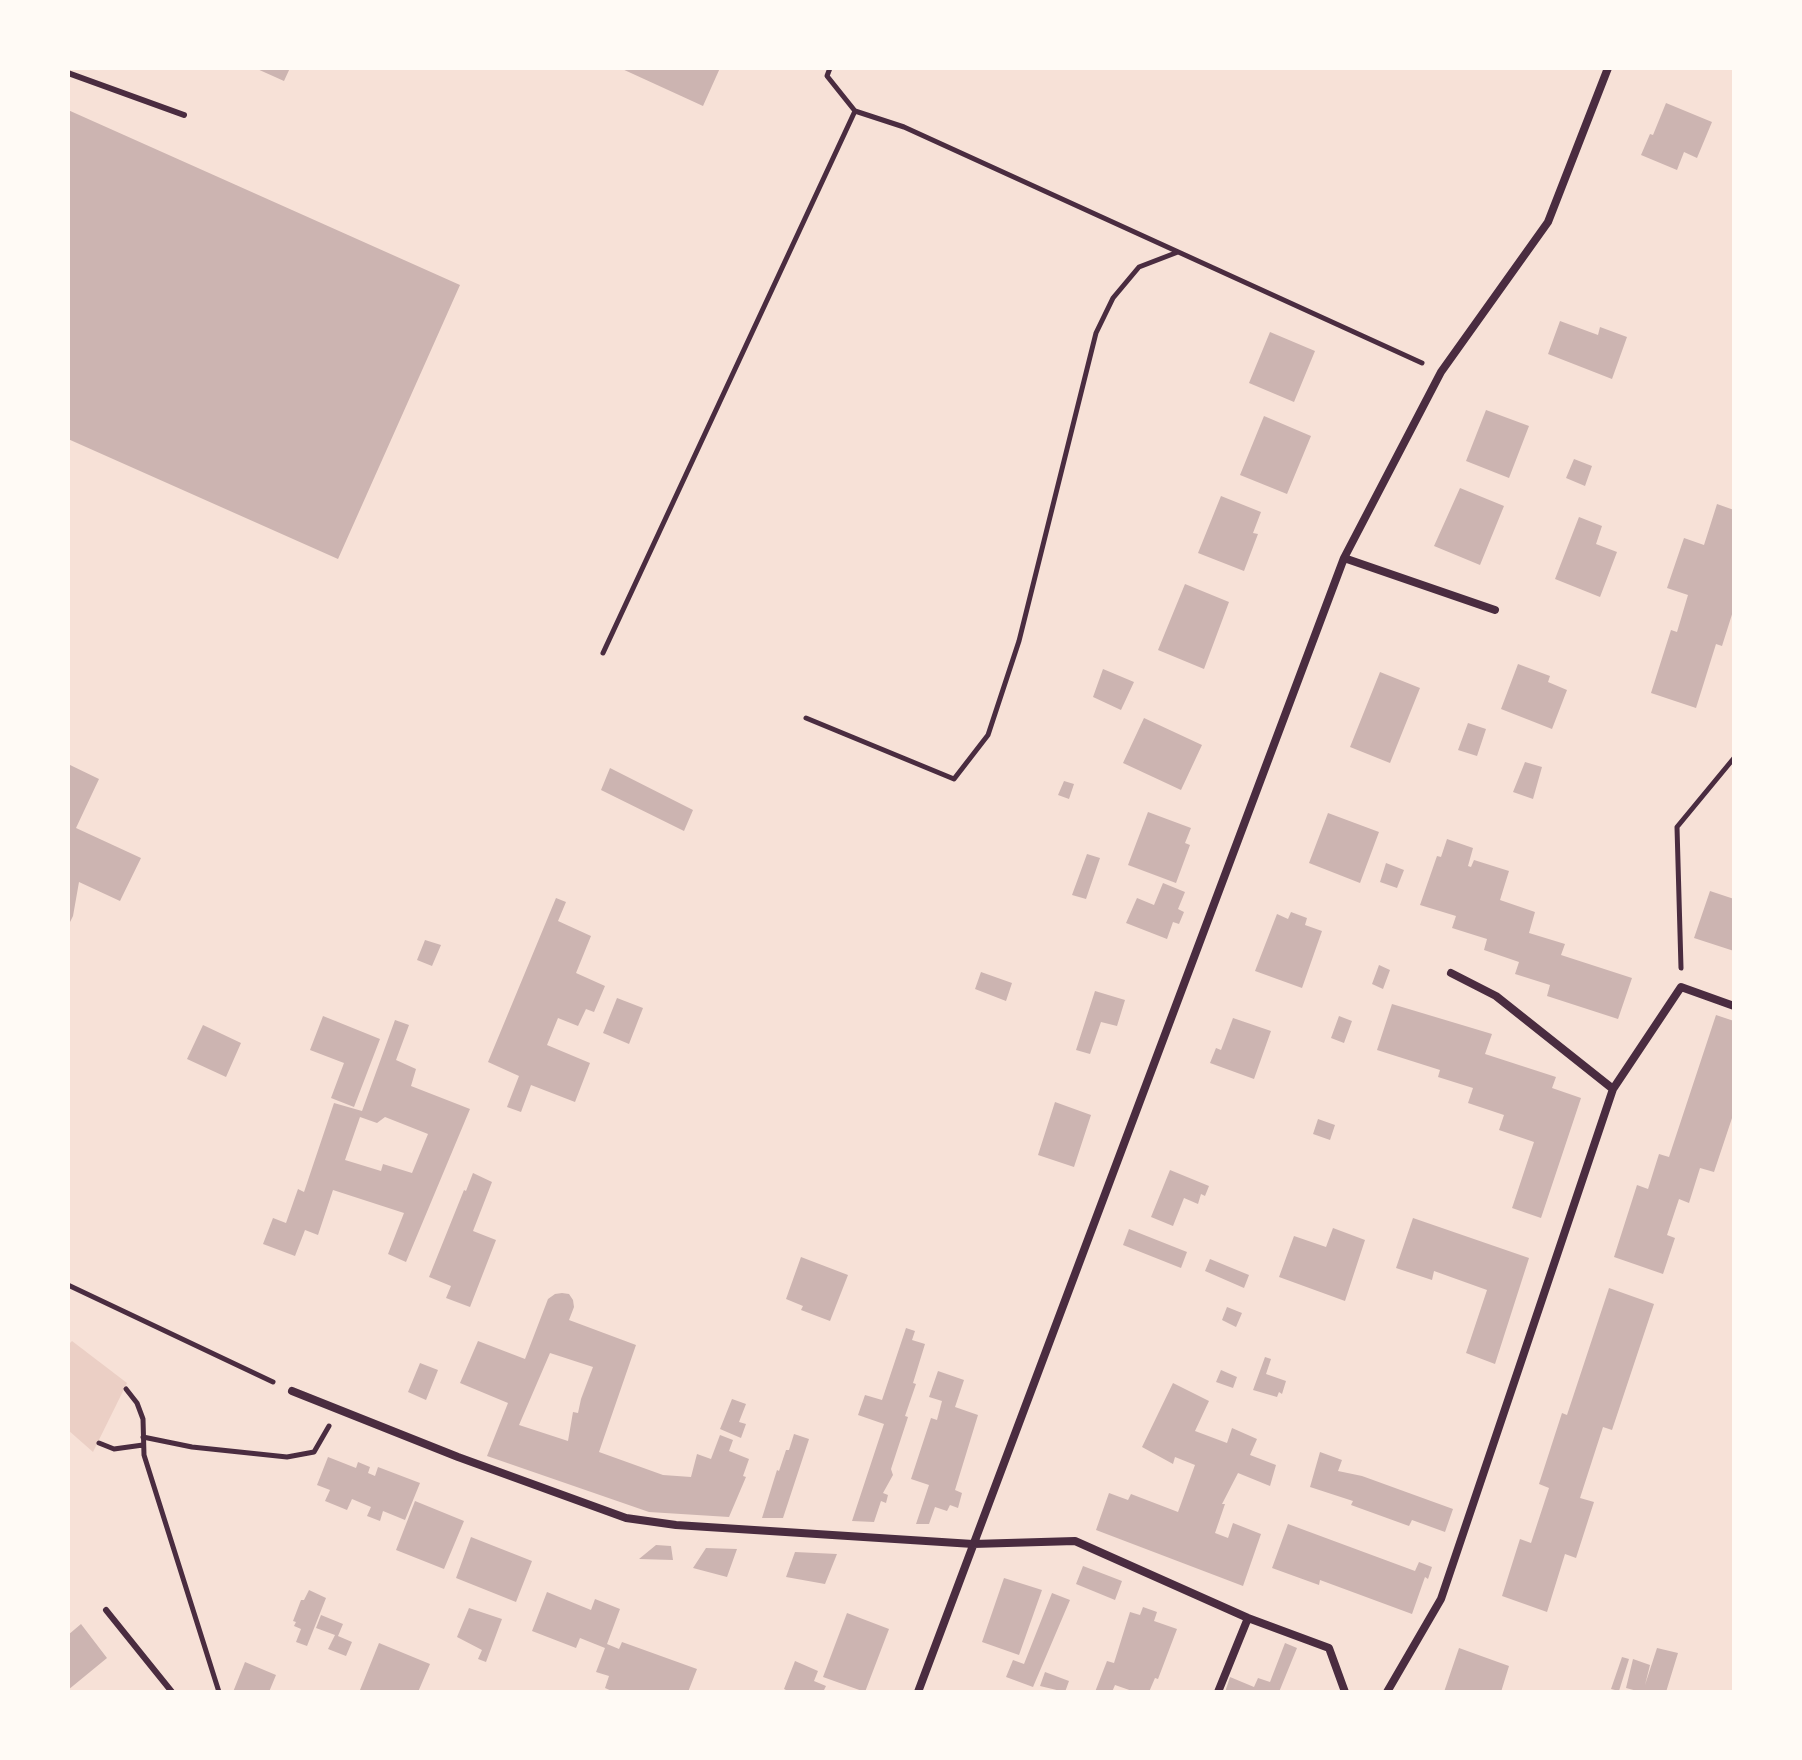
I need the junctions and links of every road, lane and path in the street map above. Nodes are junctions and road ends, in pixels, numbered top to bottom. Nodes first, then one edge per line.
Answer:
1 (830, 68) edge
2 (1608, 68) edge
3 (68, 73) edge
4 (855, 111) junction
5 (184, 115) dead end
6 (1178, 252) junction
7 (1441, 372) junction
8 (1344, 558) junction
9 (1495, 610) dead end
10 (603, 653) dead end
11 (806, 718) dead end
12 (1734, 758) edge
13 (1451, 973) dead end
14 (1681, 987) junction
15 (1734, 1006) edge
16 (1613, 1089) junction
17 (68, 1285) edge
18 (126, 1389) dead end
19 (292, 1391) joint
20 (338, 1410) junction
21 (143, 1437) junction
22 (99, 1443) dead end
23 (143, 1445) junction
24 (973, 1544) junction
25 (106, 1610) dead end
26 (1248, 1618) junction
27 (172, 1692) edge
28 (219, 1692) edge
29 (918, 1692) edge
30 (1218, 1692) edge
31 (1345, 1692) edge
32 (1387, 1692) edge

1 - 4 path
2 - 7 street
3 - 5 lane
4 - 6 path
4 - 10 path
6 - 7 path
6 - 11 path
7 - 8 street
8 - 9 street
8 - 24 street
12 - 14 path
13 - 16 street
14 - 15 street
14 - 16 street
16 - 32 street
17 - 19 path
18 - 21 path
19 - 20 street
20 - 21 path
20 - 24 street
21 - 23 path
22 - 23 path
23 - 28 path
24 - 26 street
24 - 29 street
25 - 27 lane
26 - 30 street
26 - 31 street

